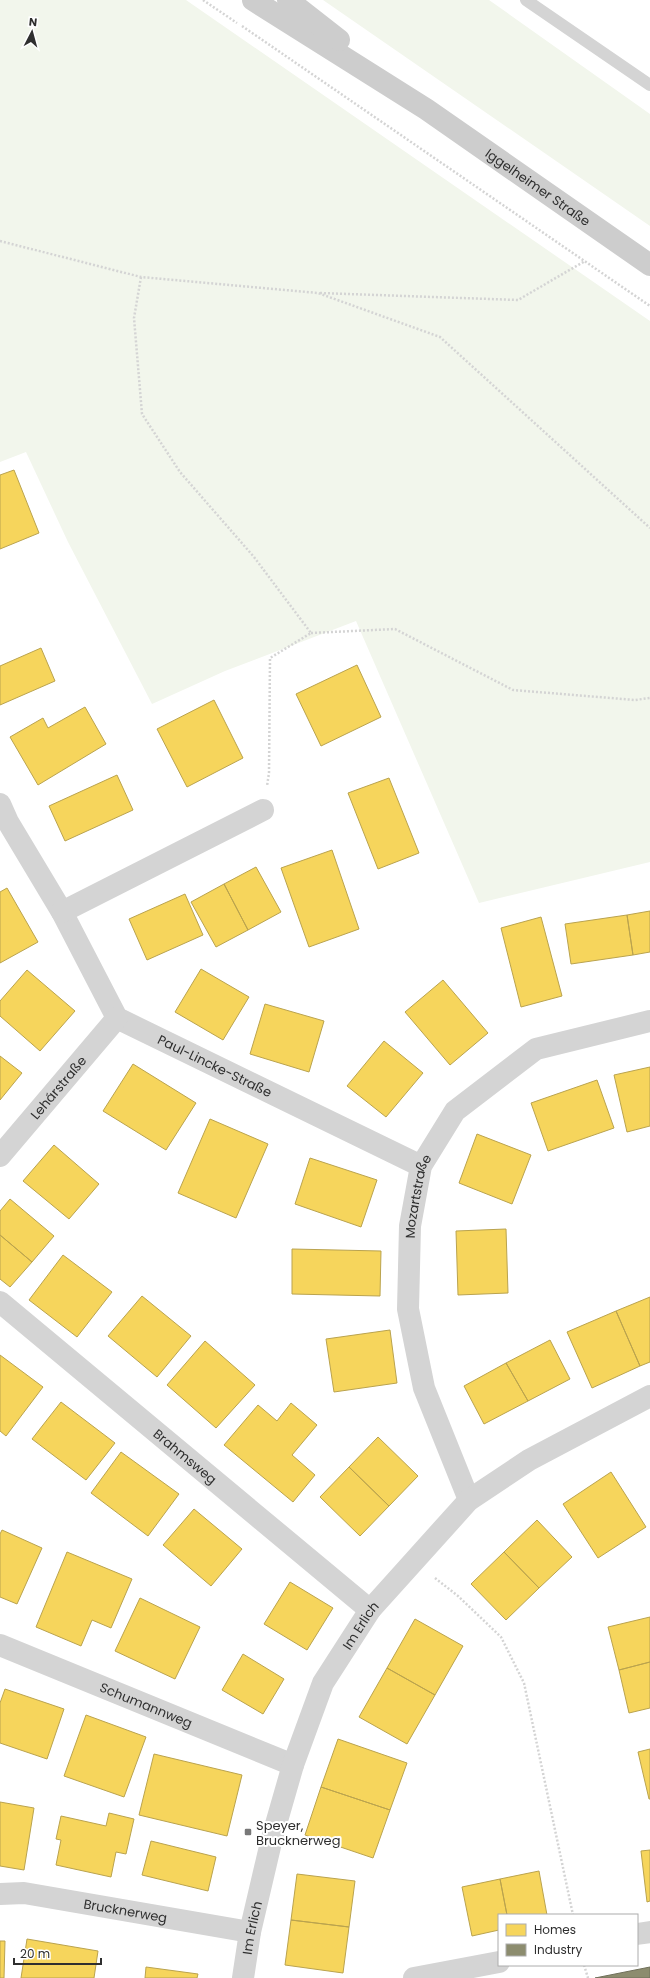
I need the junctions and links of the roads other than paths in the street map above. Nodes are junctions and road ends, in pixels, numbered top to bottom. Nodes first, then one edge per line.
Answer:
1 (252, 0) edge
2 (288, 0) edge
3 (526, 0) edge
4 (650, 85) edge
5 (426, 109) junction
6 (650, 265) edge
7 (263, 810) road end
8 (3, 818) edge
9 (62, 912) junction
10 (117, 1018) junction
11 (650, 1020) edge
12 (0, 1156) edge
13 (421, 1166) junction
14 (0, 1302) edge
15 (650, 1396) edge
16 (468, 1500) junction
17 (370, 1610) junction
18 (0, 1645) edge
19 (294, 1765) junction
20 (0, 1894) edge
21 (250, 1932) junction
22 (650, 1932) edge
23 (638, 1934) edge
24 (498, 1962) edge
25 (243, 1978) edge
26 (414, 1978) edge

1 - 5 main road, Iggelheimer Straße
2 - 5 main road, Iggelheimer Straße
3 - 4 lane
5 - 6 main road, Iggelheimer Straße
7 - 9 street
8 - 9 street
9 - 10 street
10 - 12 street, Lehárstraße
10 - 13 street, Paul-Lincke-Straße
11 - 13 street, Mozartstraße
13 - 16 street, Mozartstraße
14 - 17 street, Brahmsweg
15 - 16 street, Im Erlich
16 - 17 street, Im Erlich
17 - 19 street, Im Erlich
18 - 19 street, Schumannweg
19 - 21 street, Im Erlich
20 - 21 street, Brucknerweg
21 - 25 street, Im Erlich
22 - 23 street
24 - 26 street

